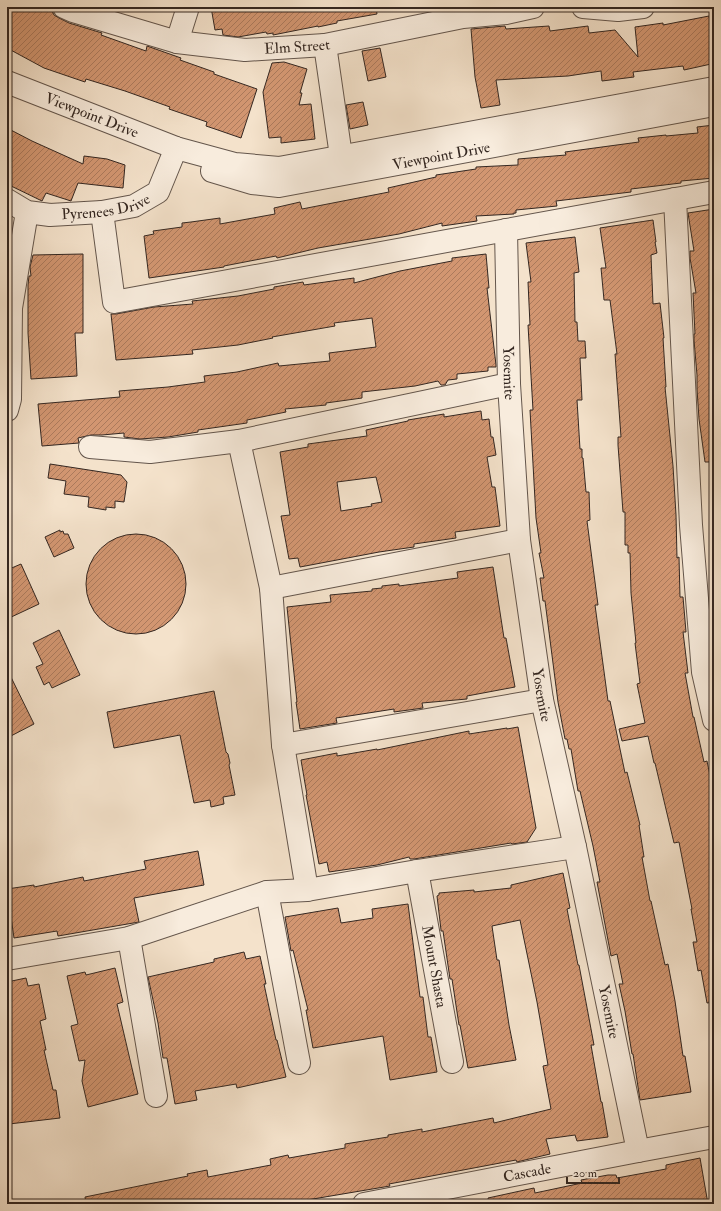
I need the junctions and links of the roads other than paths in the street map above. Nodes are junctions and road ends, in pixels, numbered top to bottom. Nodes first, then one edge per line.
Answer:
1 (64, 7) edge
2 (188, 7) edge
3 (533, 7) edge
4 (583, 7) edge
5 (643, 7) edge
6 (177, 42) junction
7 (325, 45) junction
8 (7, 82) edge
9 (714, 88) edge
10 (714, 106) edge
11 (176, 148) junction
12 (341, 156) junction
13 (714, 192) edge
14 (675, 199) junction
15 (7, 200) edge
16 (27, 212) junction
17 (102, 212) junction
18 (506, 230) junction
19 (9, 308) edge
20 (509, 384) junction
21 (7, 410) edge
22 (239, 441) junction
23 (90, 447) dead end
24 (519, 540) junction
25 (271, 588) junction
26 (542, 700) junction
27 (714, 720) edge
28 (282, 745) junction
29 (575, 848) junction
30 (417, 871) junction
31 (307, 890) junction
32 (267, 892) junction
33 (129, 938) junction
34 (7, 959) edge
35 (452, 1062) dead end
36 (299, 1063) dead end
37 (156, 1096) dead end
38 (714, 1137) edge
39 (638, 1151) junction
40 (364, 1204) edge

1 - 6 street, Elm Street
2 - 6 street
3 - 7 street, Elm Street
4 - 5 street
6 - 7 street, Elm Street
7 - 12 street
8 - 11 street, Viewpoint Drive
9 - 12 street, Viewpoint Drive
10 - 11 street, Viewpoint Drive
11 - 12 street, Viewpoint Drive
11 - 17 street, Pyrenees Drive
13 - 14 street
14 - 18 street
14 - 27 street
15 - 16 street, Pyrenees Drive
16 - 17 street, Pyrenees Drive
16 - 19 street
17 - 18 street
18 - 20 street, Yosemite
19 - 21 street
20 - 22 street
20 - 24 street, Yosemite
22 - 23 street
22 - 25 street
24 - 25 street
24 - 26 street, Yosemite
25 - 28 street
26 - 28 street
26 - 29 street, Yosemite
28 - 31 street
29 - 30 street
29 - 39 street, Yosemite
30 - 31 street
30 - 35 street, Mount Shasta
31 - 32 street
32 - 33 street
32 - 36 street
33 - 34 street
33 - 37 street
38 - 39 street, Cascade
39 - 40 street, Cascade

